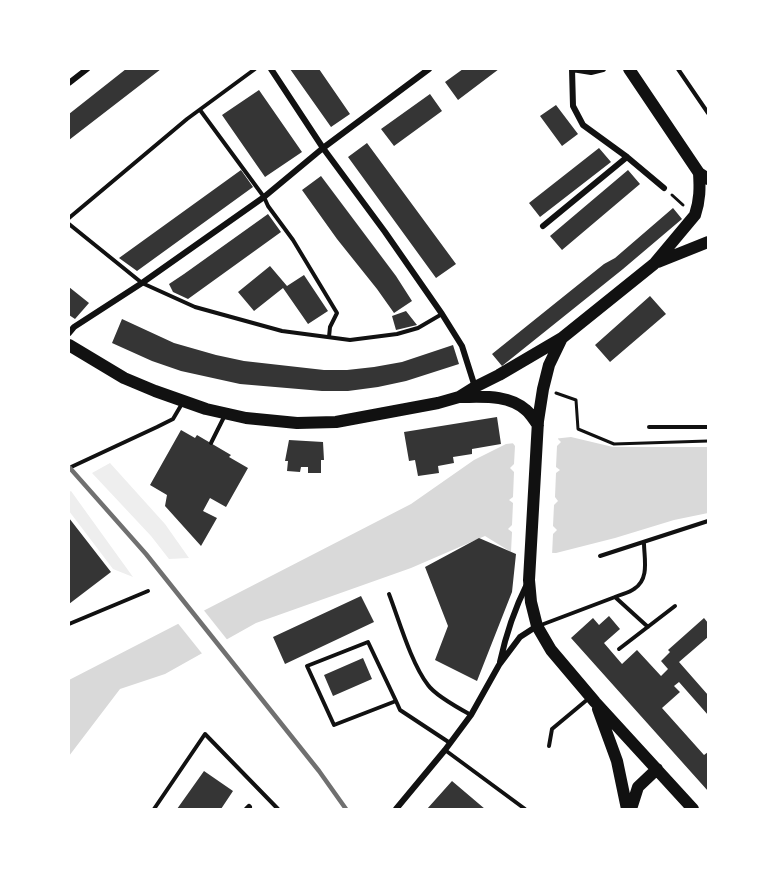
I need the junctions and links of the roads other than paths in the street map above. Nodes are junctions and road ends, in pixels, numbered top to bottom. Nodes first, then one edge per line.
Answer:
1 (87, 69) edge
2 (255, 69) edge
3 (271, 69) edge
4 (429, 69) edge
5 (572, 69) edge
6 (603, 69) edge
7 (629, 69) edge
8 (678, 69) edge
9 (69, 83) edge
10 (200, 110) junction
11 (708, 113) edge
12 (323, 148) junction
13 (627, 157) junction
14 (703, 176) edge
15 (664, 188) road end
16 (264, 197) junction
17 (69, 218) edge
18 (69, 224) edge
19 (543, 226) dead end
20 (708, 242) edge
21 (654, 264) junction
22 (142, 283) junction
23 (442, 314) junction
24 (69, 333) edge
25 (329, 337) junction
26 (562, 338) junction
27 (69, 345) edge
28 (475, 387) junction
29 (459, 397) junction
30 (183, 401) junction
31 (226, 414) junction
32 (538, 425) junction
33 (649, 426) dead end
34 (708, 427) edge
35 (211, 443) dead end
36 (69, 468) edge
37 (708, 521) edge
38 (644, 542) junction
39 (600, 556) dead end
40 (529, 580) junction
41 (148, 591) dead end
42 (389, 594) dead end
43 (615, 597) junction
44 (675, 606) dead end
45 (69, 624) edge
46 (537, 626) junction
47 (648, 627) junction
48 (619, 649) dead end
49 (499, 666) junction
50 (593, 699) junction
51 (396, 700) junction
52 (471, 715) junction
53 (450, 743) junction
54 (549, 746) dead end
55 (445, 750) junction
56 (657, 769) junction
57 (154, 809) edge
58 (278, 809) edge
59 (396, 809) edge
60 (525, 809) edge
61 (629, 809) edge
62 (693, 809) edge

1 - 9 street
2 - 10 lane
3 - 12 street
4 - 12 street
5 - 6 street
5 - 13 street
7 - 14 main road
8 - 11 lane
10 - 16 lane
10 - 17 lane
12 - 16 street
12 - 23 street
13 - 15 street
13 - 19 street
14 - 21 main road
16 - 22 street
16 - 25 lane
18 - 22 lane
20 - 21 main road
21 - 26 main road
22 - 24 street
22 - 25 lane
23 - 25 lane
23 - 28 street
26 - 28 main road
26 - 32 main road
27 - 30 main road
28 - 29 main road
29 - 31 main road
29 - 32 main road
30 - 31 main road
30 - 36 lane
31 - 35 lane
32 - 40 main road
33 - 34 lane
37 - 38 lane
38 - 39 lane
38 - 43 lane
40 - 46 main road
40 - 49 street
41 - 45 lane
42 - 52 lane
43 - 46 lane
43 - 47 lane
44 - 47 lane
46 - 49 street
46 - 50 main road
47 - 48 lane
49 - 52 street
50 - 54 lane
50 - 56 main road
50 - 61 main road
51 - 51 lane
51 - 53 lane
52 - 53 street
53 - 55 street
55 - 59 street
55 - 60 lane
56 - 61 main road
56 - 62 main road
57 - 58 lane

